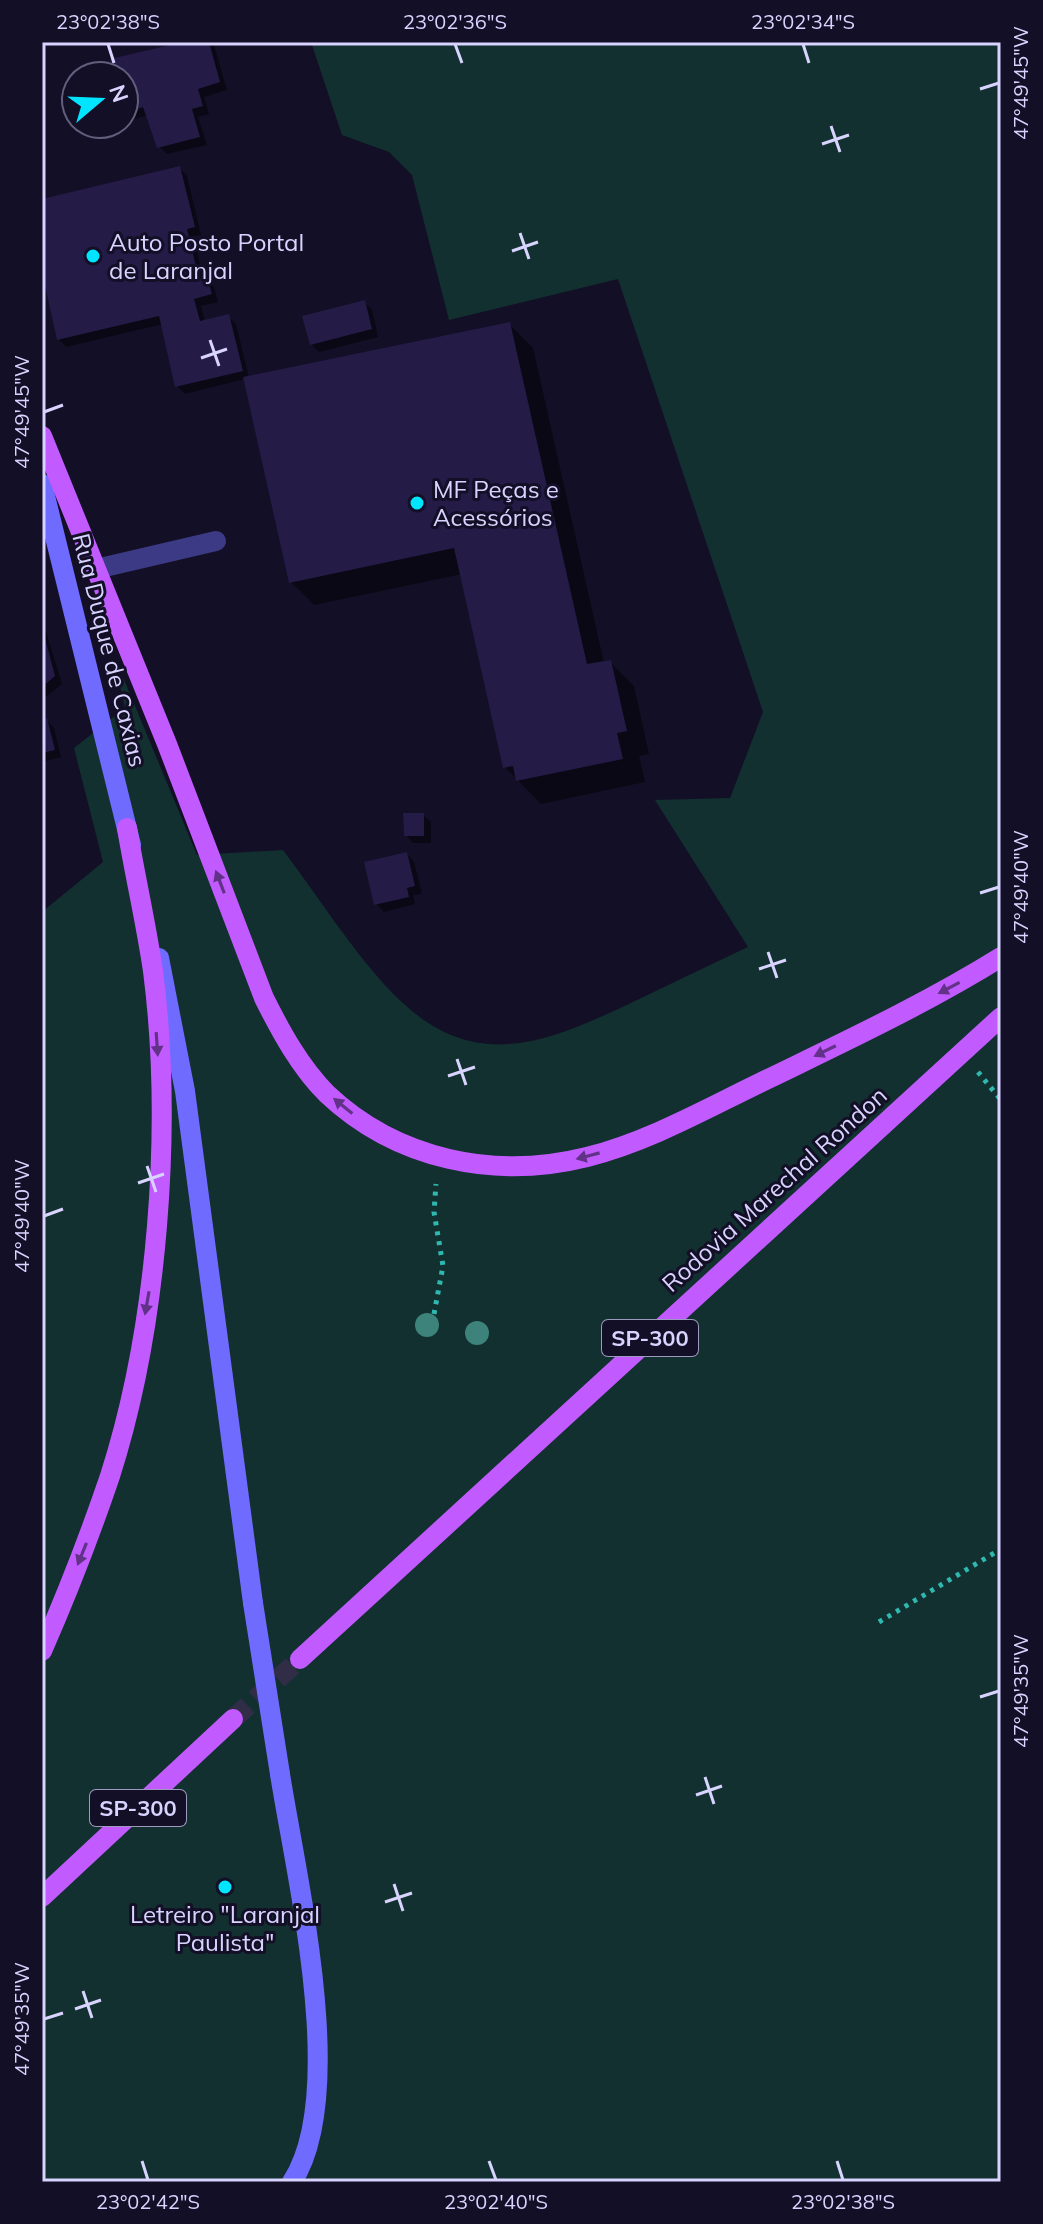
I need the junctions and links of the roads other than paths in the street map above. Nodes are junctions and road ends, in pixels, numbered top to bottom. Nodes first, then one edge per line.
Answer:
1 (42, 436) edge
2 (42, 484) edge
3 (216, 541) dead end
4 (96, 569) junction
5 (127, 828) junction
6 (1001, 957) edge
7 (1001, 1017) edge
8 (42, 1651) edge
9 (300, 1659) tunnel mouth
10 (233, 1719) tunnel mouth
11 (42, 1897) edge
12 (292, 2182) edge

1 - 4 main road
2 - 5 main road, Rua Duque de Caxias
3 - 4 lane
6 -> 4 main road
5 -> 8 main road
5 - 12 main road, Rua Duque de Caxias, bridge
7 - 9 main road, Rodovia Marechal Rondon / SP-300
10 - 11 main road, SP-300

